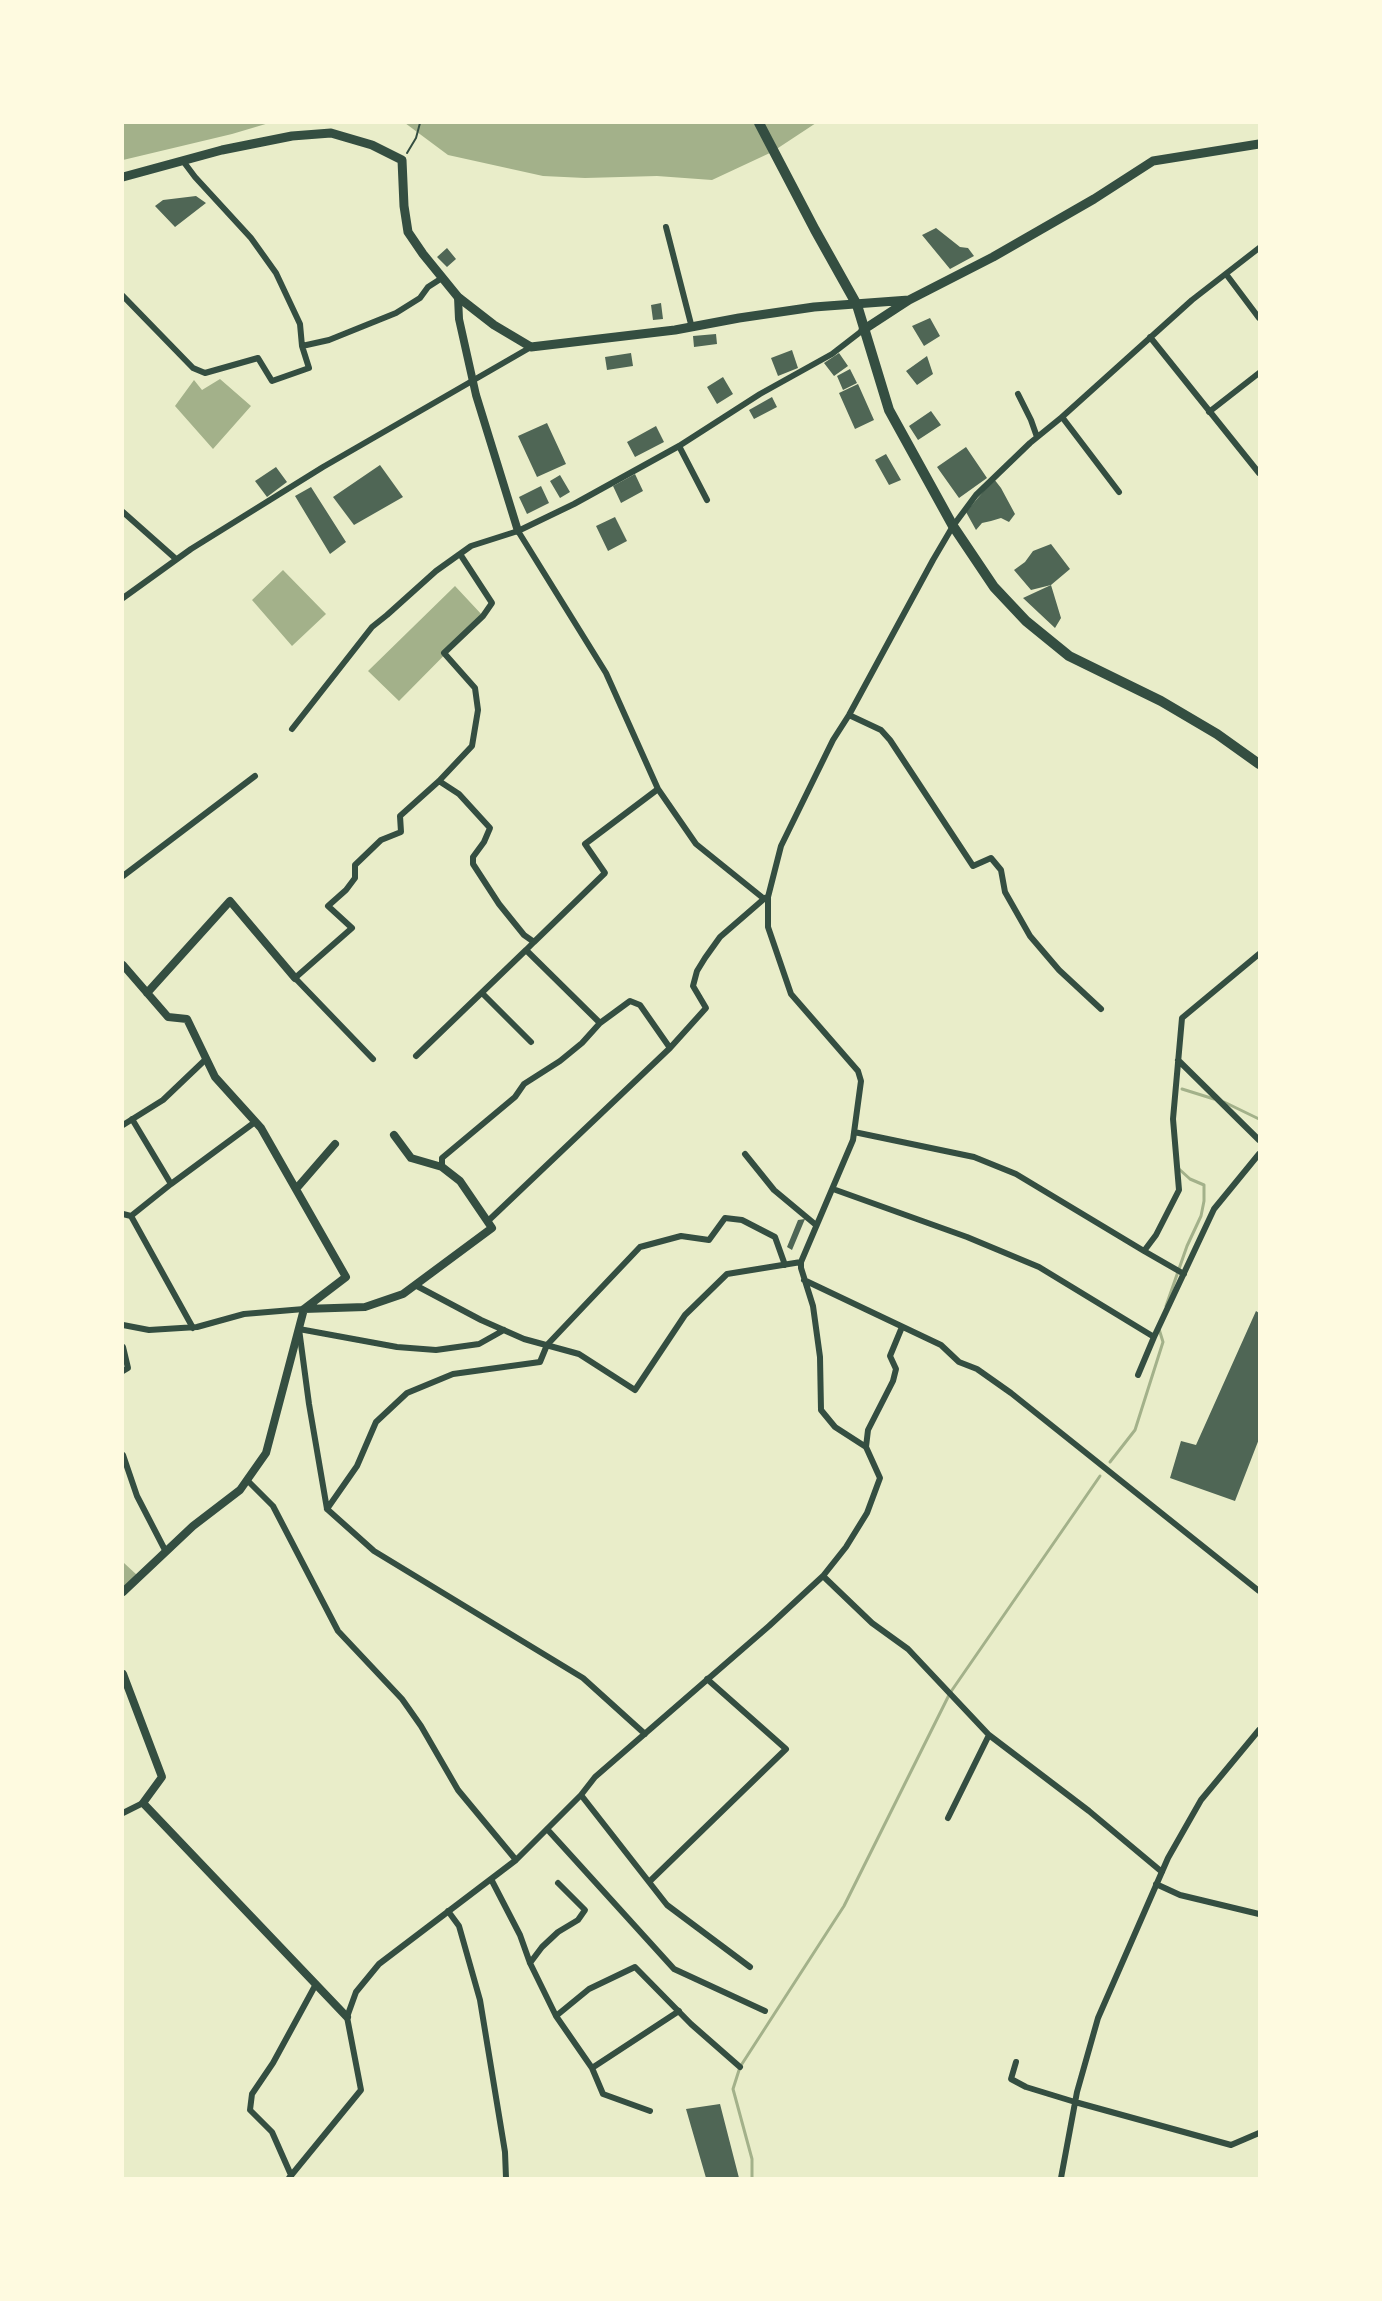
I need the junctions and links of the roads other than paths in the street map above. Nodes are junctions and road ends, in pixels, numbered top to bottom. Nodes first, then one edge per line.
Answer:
1 (759, 123) edge
2 (1259, 144) edge
3 (183, 161) junction
4 (123, 177) edge
5 (666, 227) dead end
6 (1259, 248) edge
7 (1226, 274) junction
8 (442, 278) junction
9 (123, 296) edge
10 (458, 297) junction
11 (909, 300) junction
12 (857, 305) junction
13 (1259, 318) edge
14 (692, 328) junction
15 (864, 330) junction
16 (1150, 337) junction
17 (302, 346) junction
18 (531, 347) junction
19 (1259, 373) edge
20 (473, 379) junction
21 (1018, 394) dead end
22 (1209, 412) junction
23 (1062, 417) junction
24 (1036, 437) junction
25 (679, 446) junction
26 (1259, 473) edge
27 (1119, 492) dead end
28 (707, 500) dead end
29 (123, 512) edge
30 (952, 526) junction
31 (518, 531) junction
32 (460, 554) junction
33 (176, 560) junction
34 (123, 598) edge
35 (849, 715) junction
36 (292, 729) dead end
37 (1259, 764) edge
38 (255, 776) dead end
39 (439, 781) junction
40 (658, 789) junction
41 (123, 876) edge
42 (766, 898) junction
43 (534, 942) junction
44 (526, 950) junction
45 (1259, 954) edge
46 (123, 965) edge
47 (295, 978) junction
48 (147, 993) junction
49 (482, 993) junction
50 (1101, 1009) dead end
51 (600, 1023) junction
52 (531, 1042) dead end
53 (670, 1048) junction
54 (416, 1056) dead end
55 (206, 1059) junction
56 (373, 1059) dead end
57 (1179, 1060) junction
58 (132, 1119) junction
59 (255, 1122) junction
60 (123, 1125) edge
61 (854, 1132) junction
62 (394, 1135) dead end
63 (1259, 1140) edge
64 (335, 1144) dead end
65 (744, 1154) dead end
66 (1259, 1154) edge
67 (442, 1167) junction
68 (171, 1184) junction
69 (296, 1189) junction
70 (833, 1189) junction
71 (123, 1214) edge
72 (131, 1216) junction
73 (488, 1221) junction
74 (816, 1225) junction
75 (1144, 1251) junction
76 (801, 1262) junction
77 (785, 1265) junction
78 (1184, 1274) junction
79 (803, 1280) junction
80 (416, 1285) junction
81 (304, 1309) junction
82 (123, 1325) edge
83 (902, 1327) junction
84 (193, 1328) junction
85 (299, 1329) junction
86 (504, 1330) junction
87 (1154, 1337) junction
88 (547, 1346) junction
89 (123, 1347) edge
90 (123, 1371) edge
91 (1138, 1375) dead end
92 (866, 1447) junction
93 (123, 1455) edge
94 (247, 1480) junction
95 (327, 1509) junction
96 (166, 1551) junction
97 (823, 1576) junction
98 (1259, 1591) edge
99 (123, 1592) edge
100 (123, 1674) edge
101 (708, 1678) junction
102 (1259, 1730) edge
103 (645, 1734) junction
104 (989, 1734) junction
105 (580, 1795) junction
106 (143, 1803) junction
107 (123, 1813) edge
108 (948, 1818) dead end
109 (547, 1829) junction
110 (516, 1860) junction
111 (1162, 1872) junction
112 (491, 1879) junction
113 (649, 1882) junction
114 (558, 1883) dead end
115 (1156, 1884) junction
116 (448, 1911) junction
117 (1259, 1914) edge
118 (530, 1963) junction
119 (750, 1967) dead end
120 (316, 1984) junction
121 (679, 2011) junction
122 (765, 2011) dead end
123 (347, 2016) junction
124 (556, 2016) junction
125 (1016, 2062) dead end
126 (740, 2067) dead end
127 (592, 2068) junction
128 (1075, 2102) junction
129 (650, 2110) dead end
130 (1259, 2133) edge
131 (290, 2177) edge
132 (506, 2178) edge
133 (1061, 2178) edge

1 - 12 main road
2 - 11 main road
3 - 4 main road
3 - 8 main road
3 - 17 street
5 - 14 street
6 - 7 street
7 - 13 street
7 - 16 street
8 - 10 main road
8 - 17 street
9 - 17 street
10 - 18 main road
10 - 20 street
11 - 12 main road
11 - 15 main road
12 - 14 main road
12 - 15 main road
14 - 18 main road
15 - 25 street
15 - 30 main road
16 - 22 street
16 - 23 street
18 - 20 street
19 - 22 street
20 - 31 street
20 - 33 street
21 - 24 street
22 - 26 street
23 - 24 street
23 - 27 street
24 - 30 street
25 - 28 street
25 - 31 street
29 - 33 street
30 - 35 street
30 - 37 main road
31 - 32 street
31 - 40 street
32 - 36 street
32 - 39 street
33 - 34 street
35 - 42 street
35 - 50 street
38 - 41 street
39 - 43 street
39 - 47 street
40 - 42 street
40 - 43 street
42 - 53 street
42 - 61 street
43 - 44 street
44 - 49 street
44 - 51 street
45 - 57 street
46 - 48 street
47 - 48 street
47 - 56 street
48 - 55 street
49 - 52 street
49 - 54 street
51 - 53 street
51 - 67 street
53 - 73 street
55 - 58 street
55 - 59 street
57 - 63 street
57 - 75 street
58 - 60 street
58 - 68 street
59 - 68 street
59 - 69 street
61 - 70 street
61 - 75 street
62 - 67 street
64 - 69 street
65 - 74 street
66 - 78 street
67 - 73 street
68 - 72 street
69 - 81 street
70 - 74 street
70 - 87 street
71 - 72 street
72 - 84 street
73 - 80 street
74 - 76 street
75 - 78 street
76 - 77 street
76 - 79 street
77 - 88 street
77 - 88 street
78 - 87 street
79 - 83 street
79 - 92 street
80 - 81 street
80 - 86 street
81 - 84 street
81 - 85 street
82 - 84 street
83 - 92 street
83 - 98 street
85 - 86 street
85 - 94 street
85 - 95 street
86 - 88 street
87 - 91 street
88 - 95 street
89 - 90 street
92 - 97 street
93 - 96 street
94 - 96 street
94 - 110 street
95 - 103 street
96 - 99 street
97 - 101 street
97 - 104 street
100 - 106 street
101 - 103 street
101 - 113 street
102 - 111 street
103 - 105 street
104 - 108 street
104 - 111 street
105 - 109 street
105 - 113 street
106 - 107 street
106 - 120 street
109 - 110 street
109 - 122 street
110 - 112 street
111 - 115 street
112 - 116 street
112 - 118 street
113 - 119 street
114 - 118 street
115 - 117 street
115 - 128 street
116 - 123 street
116 - 132 street
118 - 124 street
120 - 123 street
120 - 131 street
121 - 124 street
121 - 126 street
121 - 127 street
123 - 131 street
124 - 127 street
125 - 128 street
127 - 129 street
128 - 130 street
128 - 133 street

